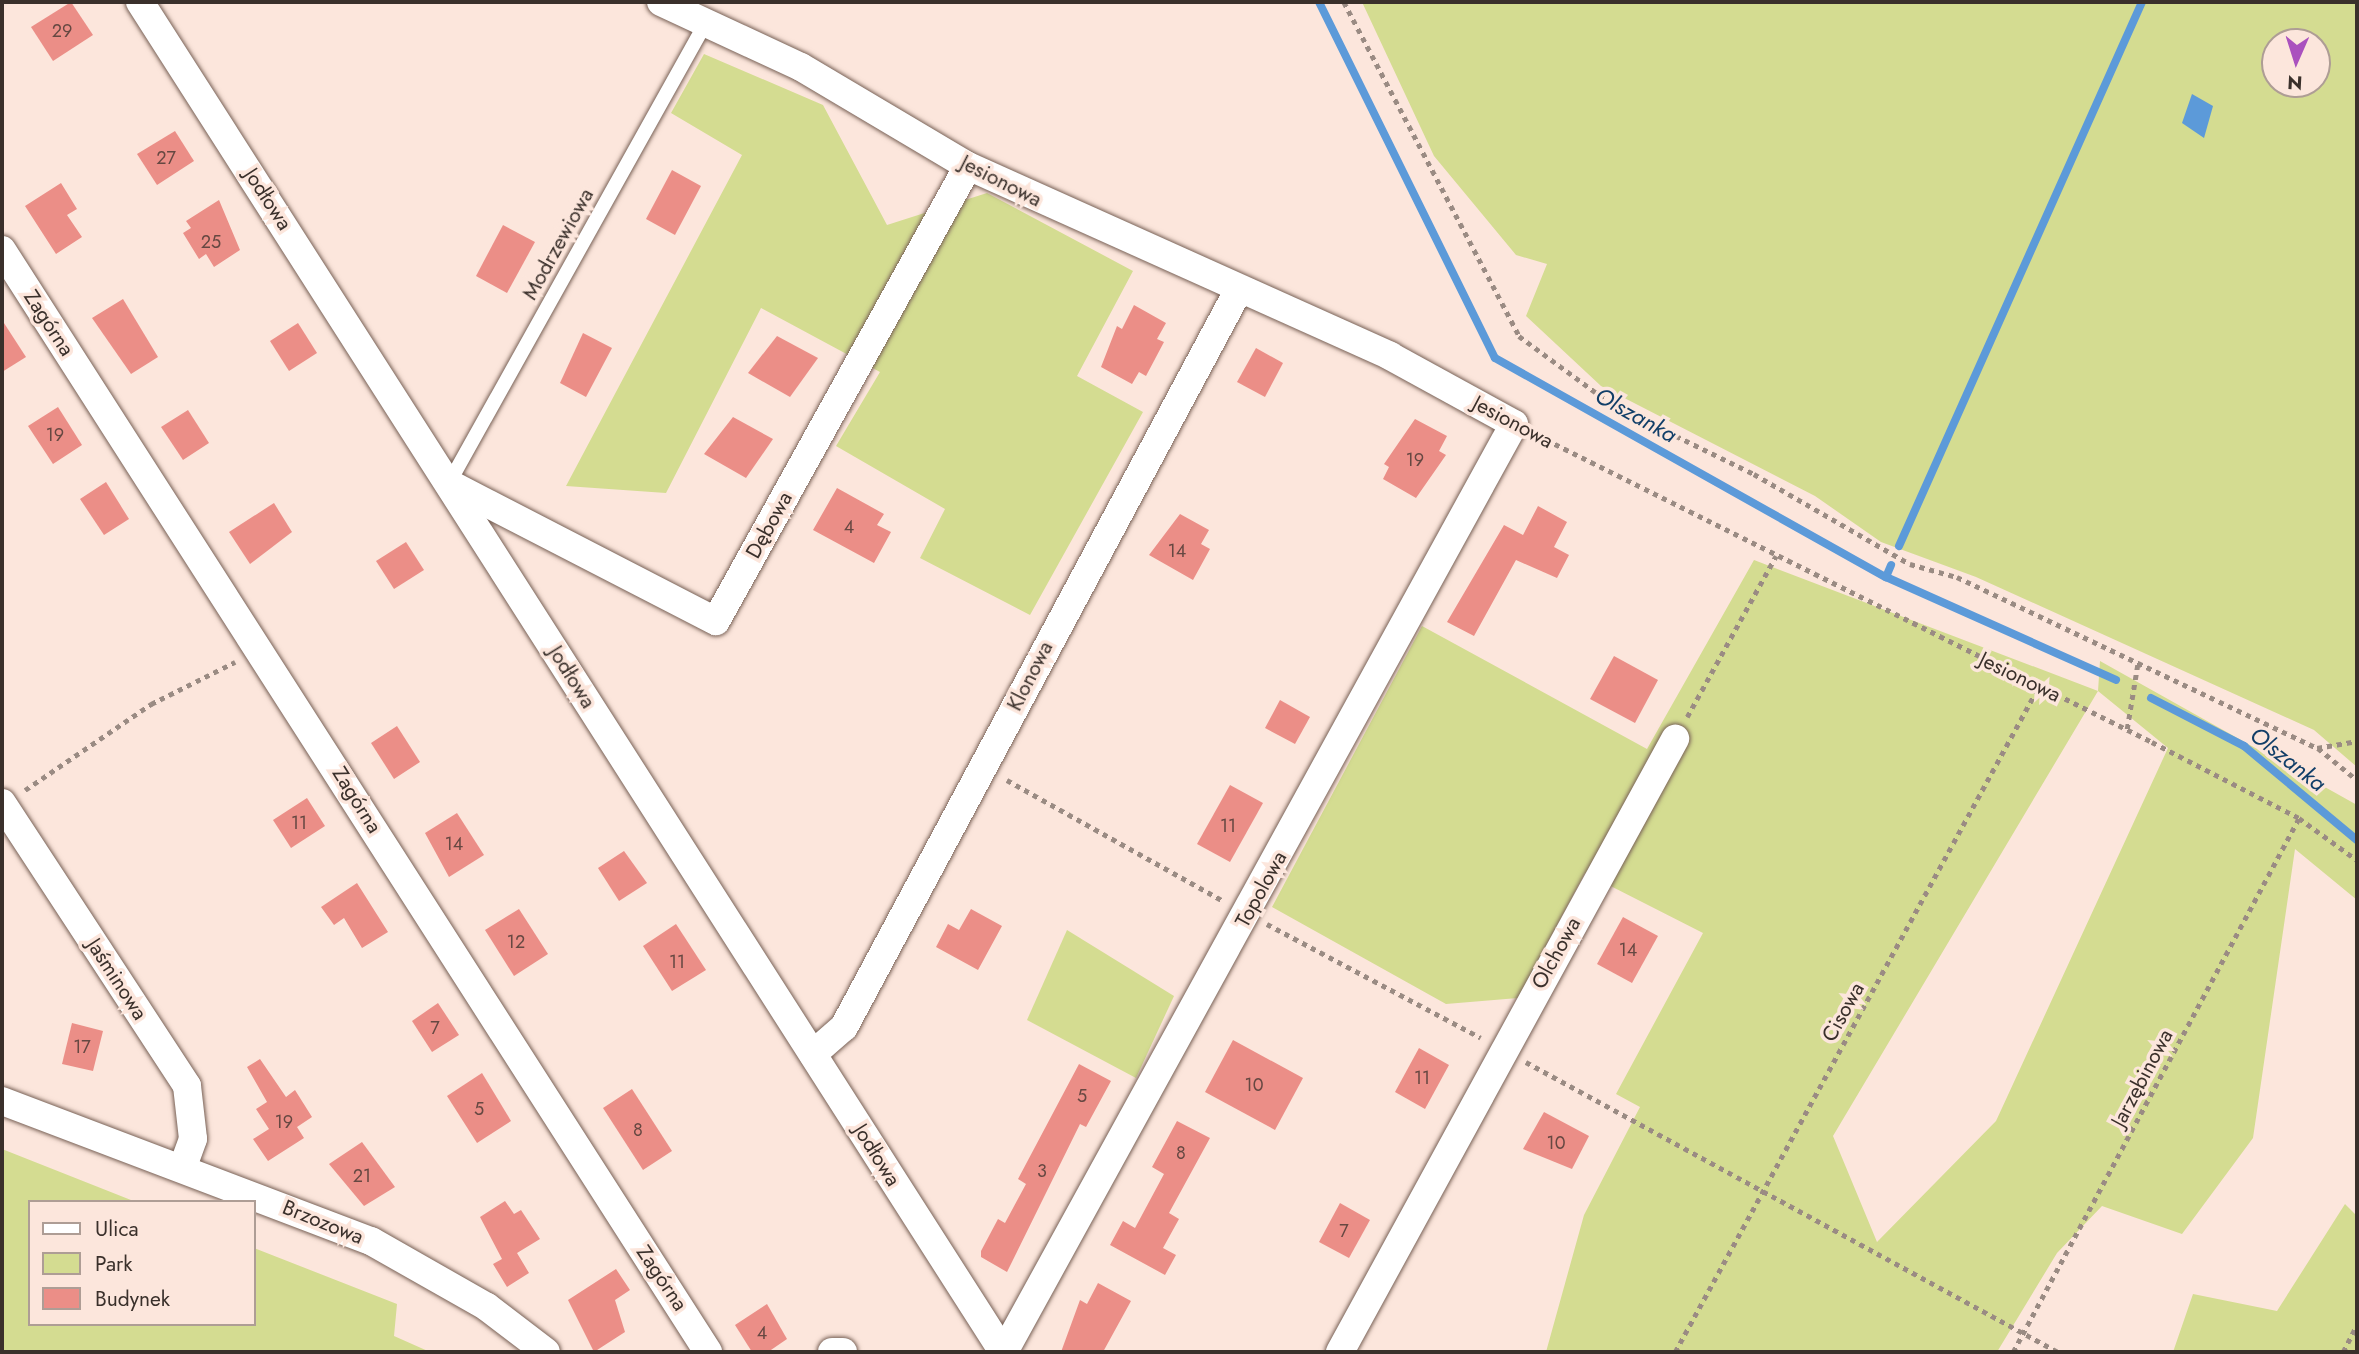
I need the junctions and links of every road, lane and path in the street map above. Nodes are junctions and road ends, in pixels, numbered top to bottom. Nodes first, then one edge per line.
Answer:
1 (140, 2) edge
2 (661, 2) edge
3 (1344, 2) edge
4 (704, 26) junction
5 (968, 166) junction
6 (2, 250) edge
7 (1238, 291) junction
8 (1514, 424) junction
9 (449, 483) junction
10 (1776, 555) junction
11 (259, 646) junction
12 (2138, 662) junction
13 (2039, 686) junction
14 (2127, 729) junction
15 (1675, 739) joint
16 (2357, 741) edge
17 (2317, 748) junction
18 (2357, 780) edge
19 (2, 804) edge
20 (2299, 818) junction
21 (2357, 860) edge
22 (813, 1054) junction
23 (2, 1101) edge
24 (183, 1167) junction
25 (2357, 1325) edge
26 (546, 1352) edge
27 (708, 1352) edge
28 (832, 1352) edge
29 (843, 1352) edge
30 (1004, 1352) edge
31 (1340, 1352) edge
32 (1675, 1352) edge
33 (2013, 1352) edge
34 (2343, 1352) edge

1 - 9 street, Jodłowa
2 - 4 street, Jesionowa
3 - 12 path
4 - 5 street, Jesionowa
4 - 9 lane, Modrzewiowa
5 - 7 street, Jesionowa
5 - 9 street, Dębowa
6 - 11 street, Zagórna
7 - 8 street, Jesionowa
7 - 22 street, Klonowa
8 - 10 path, Jesionowa
8 - 30 street, Topolowa
9 - 22 street, Jodłowa
10 - 13 path, Jesionowa
10 - 15 path
11 - 19 path
11 - 27 street, Zagórna
12 - 14 path
12 - 17 path
13 - 14 path, Jesionowa
13 - 32 path, Cisowa
14 - 20 path, Jesionowa
15 - 31 street, Olchowa
16 - 17 path
17 - 18 path
19 - 24 street, Jaśminowa
20 - 21 path, Jesionowa
20 - 33 path, Jarzębinowa
22 - 30 street, Jodłowa
23 - 24 street, Brzozowa
24 - 26 street, Brzozowa
25 - 34 path
28 - 29 street

